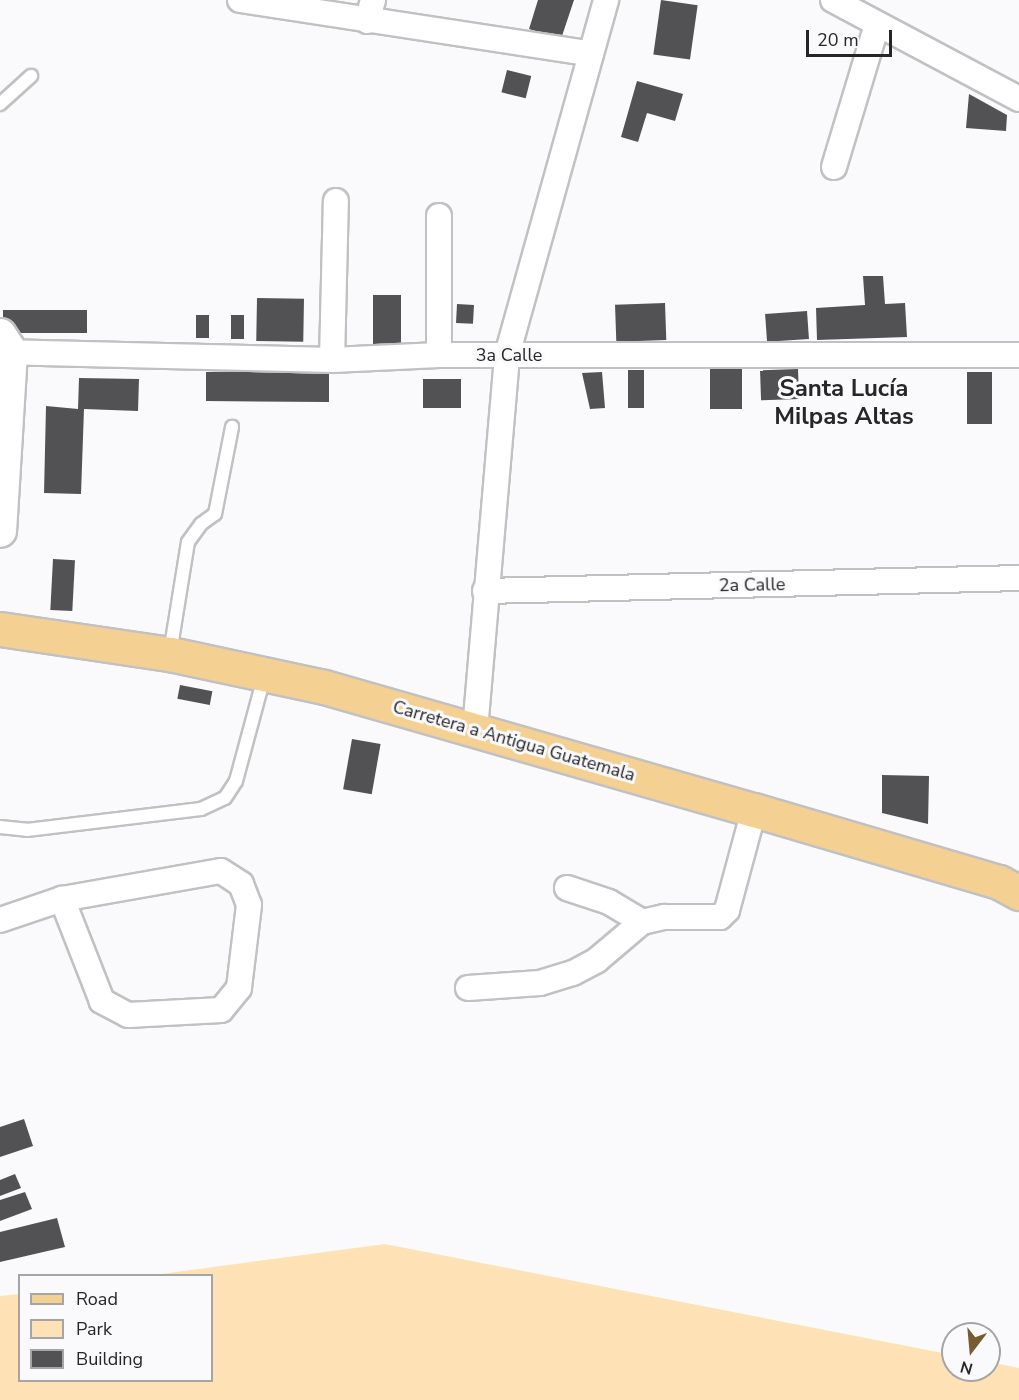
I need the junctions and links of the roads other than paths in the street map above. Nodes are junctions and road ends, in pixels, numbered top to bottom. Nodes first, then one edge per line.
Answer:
1 (240, 0) edge
2 (606, 0) edge
3 (833, 0) edge
4 (370, 11) edge
5 (877, 25) junction
6 (591, 54) junction
7 (31, 76) dead end
8 (1019, 99) edge
9 (0, 104) edge
10 (834, 167) dead end
11 (336, 201) dead end
12 (439, 216) dead end
13 (4, 346) edge
14 (439, 355) junction
15 (507, 355) junction
16 (1019, 355) edge
17 (332, 360) junction
18 (232, 427) dead end
19 (0, 531) edge
20 (1019, 578) edge
21 (485, 591) junction
22 (0, 629) edge
23 (170, 654) junction
24 (265, 676) junction
25 (475, 730) junction
26 (754, 810) junction
27 (0, 827) edge
28 (567, 888) dead end
29 (1019, 893) edge
30 (62, 899) junction
31 (0, 920) edge
32 (642, 922) junction
33 (468, 988) dead end

1 - 4 street
2 - 6 street
3 - 5 street
4 - 6 street
5 - 8 street
5 - 10 street
6 - 15 street
7 - 9 lane
11 - 17 street
12 - 14 street
13 - 17 street, 3a Calle
13 - 19 street
14 - 15 street, 3a Calle
14 - 17 street, 3a Calle
15 - 16 street, 3a Calle
15 - 21 street
18 - 23 lane
20 - 21 street, 2a Calle
21 - 25 street
22 - 23 main road, Carretera a Antigua Guatemala
23 - 24 main road, Carretera a Antigua Guatemala
24 - 25 main road, Carretera a Antigua Guatemala
24 - 27 lane
25 - 26 main road, Carretera a Antigua Guatemala
26 - 29 main road, Carretera a Antigua Guatemala
26 - 32 street
28 - 32 street
30 - 30 street
30 - 31 street
32 - 33 street

